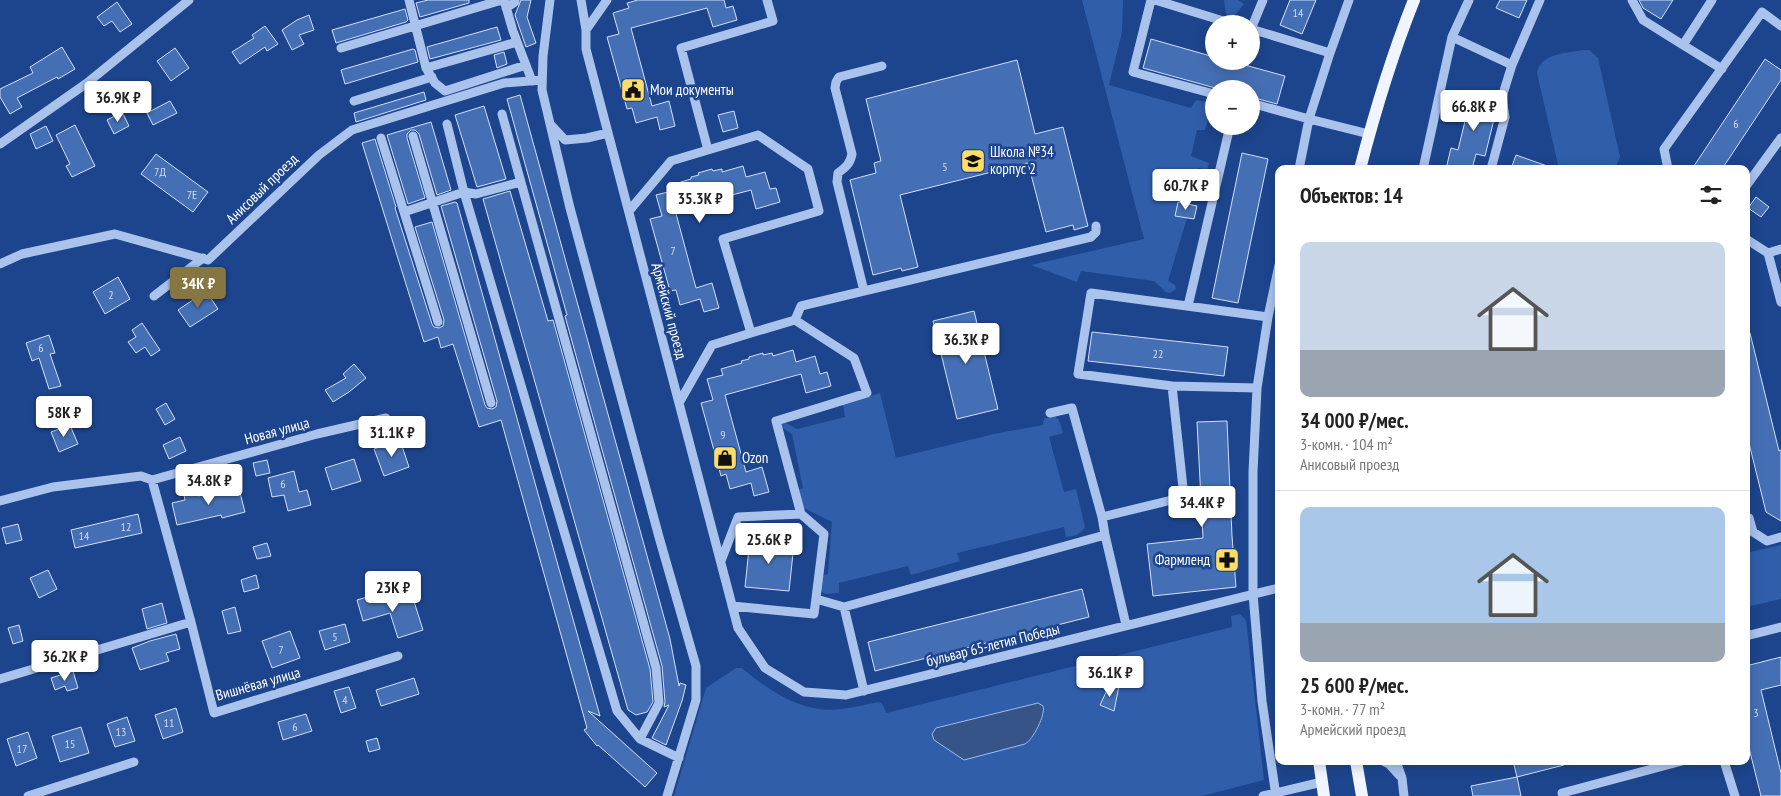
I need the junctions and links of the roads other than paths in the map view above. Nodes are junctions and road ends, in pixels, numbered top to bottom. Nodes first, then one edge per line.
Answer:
1 (189, 0) edge
2 (409, 0) edge
3 (515, 0) edge
4 (550, 0) edge
5 (580, 0) edge
6 (607, 0) edge
7 (767, 0) edge
8 (1151, 0) edge
9 (1155, 0) edge
10 (1263, 0) edge
11 (1349, 0) edge
12 (1414, 0) edge
13 (1469, 0) edge
14 (1540, 0) edge
15 (1632, 0) edge
16 (1712, 0) edge
17 (504, 3) edge
18 (1205, 15) edge
19 (1257, 15) edge
20 (415, 25) junction
21 (1781, 26) edge
22 (586, 30) junction
23 (1260, 32) edge
24 (1452, 37) junction
25 (517, 42) junction
26 (1683, 45) junction
27 (341, 48) dead end
28 (1330, 53) junction
29 (526, 65) junction
30 (1512, 65) junction
31 (882, 66) dead end
32 (426, 68) junction
33 (1722, 69) junction
34 (432, 77) junction
35 (542, 80) junction
36 (532, 81) junction
37 (1205, 92) edge
38 (354, 101) dead end
39 (1260, 105) edge
40 (502, 114) dead end
41 (1309, 118) junction
42 (447, 124) dead end
43 (550, 125) junction
44 (608, 133) junction
45 (1369, 134) junction
46 (1228, 135) edge
47 (413, 136) dead end
48 (381, 138) dead end
49 (1781, 138) edge
50 (0, 144) edge
51 (708, 150) junction
52 (1300, 165) edge
53 (1361, 165) edge
54 (1423, 165) edge
55 (1492, 165) edge
56 (1667, 165) edge
57 (1750, 181) edge
58 (521, 182) junction
59 (464, 192) junction
60 (432, 202) junction
61 (629, 211) junction
62 (404, 212) junction
63 (1096, 226) dead end
64 (1750, 242) edge
65 (1781, 249) edge
66 (1768, 253) junction
67 (203, 258) junction
68 (0, 264) edge
69 (1275, 285) edge
70 (864, 292) junction
71 (154, 296) dead end
72 (1781, 302) edge
73 (1188, 306) junction
74 (1268, 317) junction
75 (795, 320) junction
76 (438, 322) dead end
77 (751, 333) junction
78 (1172, 386) junction
79 (1257, 388) junction
80 (491, 403) dead end
81 (679, 403) junction
82 (1050, 413) dead end
83 (386, 418) dead end
84 (152, 480) junction
85 (0, 501) edge
86 (800, 514) junction
87 (1102, 517) junction
88 (1750, 518) edge
89 (1106, 535) junction
90 (1781, 537) edge
91 (721, 561) junction
92 (1275, 589) edge
93 (1252, 594) junction
94 (816, 599) junction
95 (732, 606) junction
96 (844, 607) junction
97 (191, 622) junction
98 (1126, 626) junction
99 (1781, 627) edge
100 (738, 628) joint
101 (1750, 635) edge
102 (398, 656) dead end
103 (0, 680) edge
104 (864, 691) junction
105 (640, 739) junction
106 (678, 758) junction
107 (134, 762) dead end
108 (1320, 765) edge
109 (1357, 765) edge
110 (1390, 765) edge
111 (1397, 765) edge
112 (1667, 765) edge
113 (1725, 765) edge
114 (1402, 778) junction
115 (1322, 782) junction
116 (1276, 794) edge
117 (28, 796) edge
118 (667, 796) edge
119 (1263, 796) edge
120 (1324, 796) edge
121 (1362, 796) edge
122 (1404, 796) edge
123 (1563, 796) edge
124 (1735, 796) edge

1 - 50 street
2 - 20 street
3 - 17 street
4 - 35 street
5 - 22 street, Армейский проезд
6 - 22 street
7 - 51 street
8 - 37 street
9 - 18 street
10 - 19 street
11 - 28 street
12 - 45 main road
13 - 24 street
14 - 30 street
15 - 26 street
16 - 26 street
17 - 20 street
17 - 25 street
20 - 27 street
20 - 32 street
21 - 33 street
22 - 44 street, Армейский проезд
23 - 28 street
24 - 30 street
24 - 54 street
25 - 29 street
25 - 32 street
26 - 33 street
28 - 41 street
29 - 34 street
29 - 36 street
30 - 55 street
31 - 70 street
32 - 34 street
33 - 56 street
34 - 38 street
35 - 36 street, Анисовый проезд
35 - 43 street
36 - 67 street, Анисовый проезд
39 - 41 street
40 - 58 street
41 - 45 street
41 - 52 street
42 - 59 street
43 - 44 street
43 - 106 street
44 - 61 street, Армейский проезд
45 - 53 main road
46 - 73 street
47 - 60 street
48 - 62 street
49 - 57 street
51 - 61 street
51 - 77 street
58 - 59 street
58 - 105 street
59 - 60 street
59 - 105 street
60 - 62 street
60 - 80 street
61 - 81 street, Армейский проезд
62 - 76 street
63 - 70 street
64 - 66 street
65 - 66 street
66 - 72 street
67 - 68 street
67 - 71 street
69 - 74 street
70 - 75 street
73 - 74 street
73 - 78 street
74 - 79 street
75 - 77 street
75 - 86 street
77 - 81 street
78 - 79 street
78 - 87 street
79 - 93 street
81 - 91 street, Армейский проезд
82 - 87 street
83 - 84 street, Новая улица
84 - 85 street, Новая улица
84 - 97 street, Вишнёвая улица
86 - 91 street
86 - 94 street
87 - 89 street
88 - 90 street
89 - 96 street
89 - 98 street
91 - 95 street, Армейский проезд
92 - 93 street, бульвар 65-летия Победы
93 - 98 street, бульвар 65-летия Победы
93 - 116 street
94 - 95 street
94 - 96 street
95 - 100 street, Армейский проезд
96 - 104 street
97 - 102 street, Вишнёвая улица
97 - 103 street
98 - 104 street, бульвар 65-летия Победы
99 - 101 street
100 - 104 street, бульвар 65-летия Победы
105 - 106 street
106 - 118 street
107 - 117 street
108 - 115 main road
109 - 121 main road
110 - 114 street
111 - 114 street
112 - 123 street
113 - 124 street
114 - 122 street
115 - 116 street
115 - 120 main road
116 - 119 street

